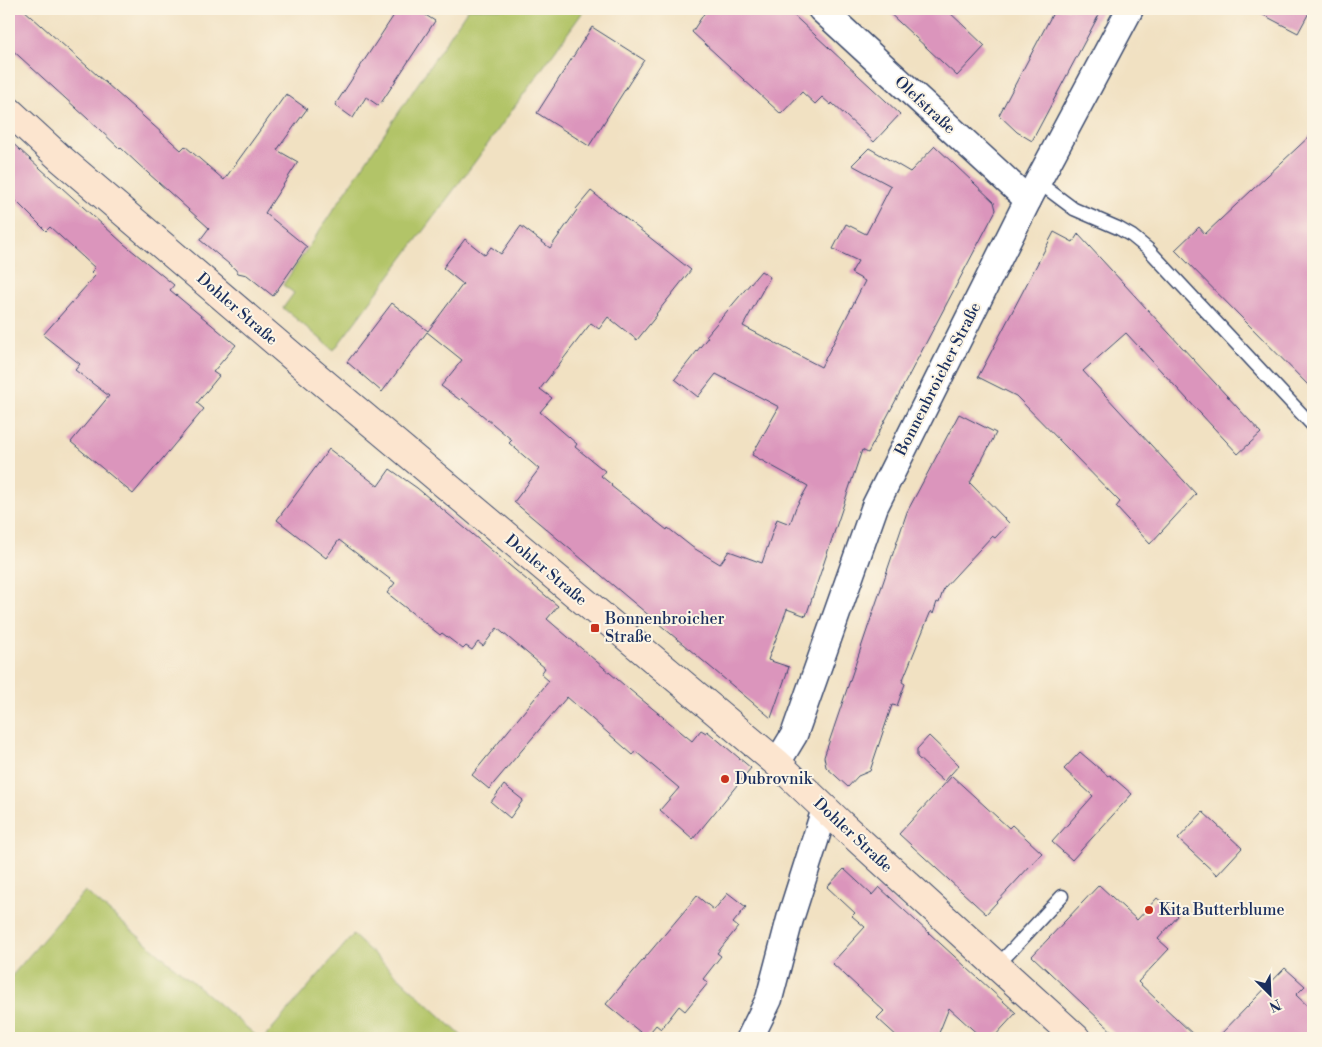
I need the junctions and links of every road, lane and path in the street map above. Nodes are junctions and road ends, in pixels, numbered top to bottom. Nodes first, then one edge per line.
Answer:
1 (821, 9) edge
2 (1130, 9) edge
3 (9, 111) edge
4 (1033, 191) junction
5 (1313, 426) edge
6 (777, 763) junction
7 (825, 809) junction
8 (1062, 896) dead end
9 (997, 966) junction
10 (750, 1038) edge
11 (1076, 1038) edge

1 - 4 street, Olefstraße
2 - 4 street, Bonnenbroicher Straße
3 - 6 main road, Dohler Straße
4 - 5 lane
4 - 6 street, Bonnenbroicher Straße
6 - 7 main road, Dohler Straße
7 - 9 main road, Dohler Straße
7 - 10 street
8 - 9 lane
9 - 11 main road, Dohler Straße

